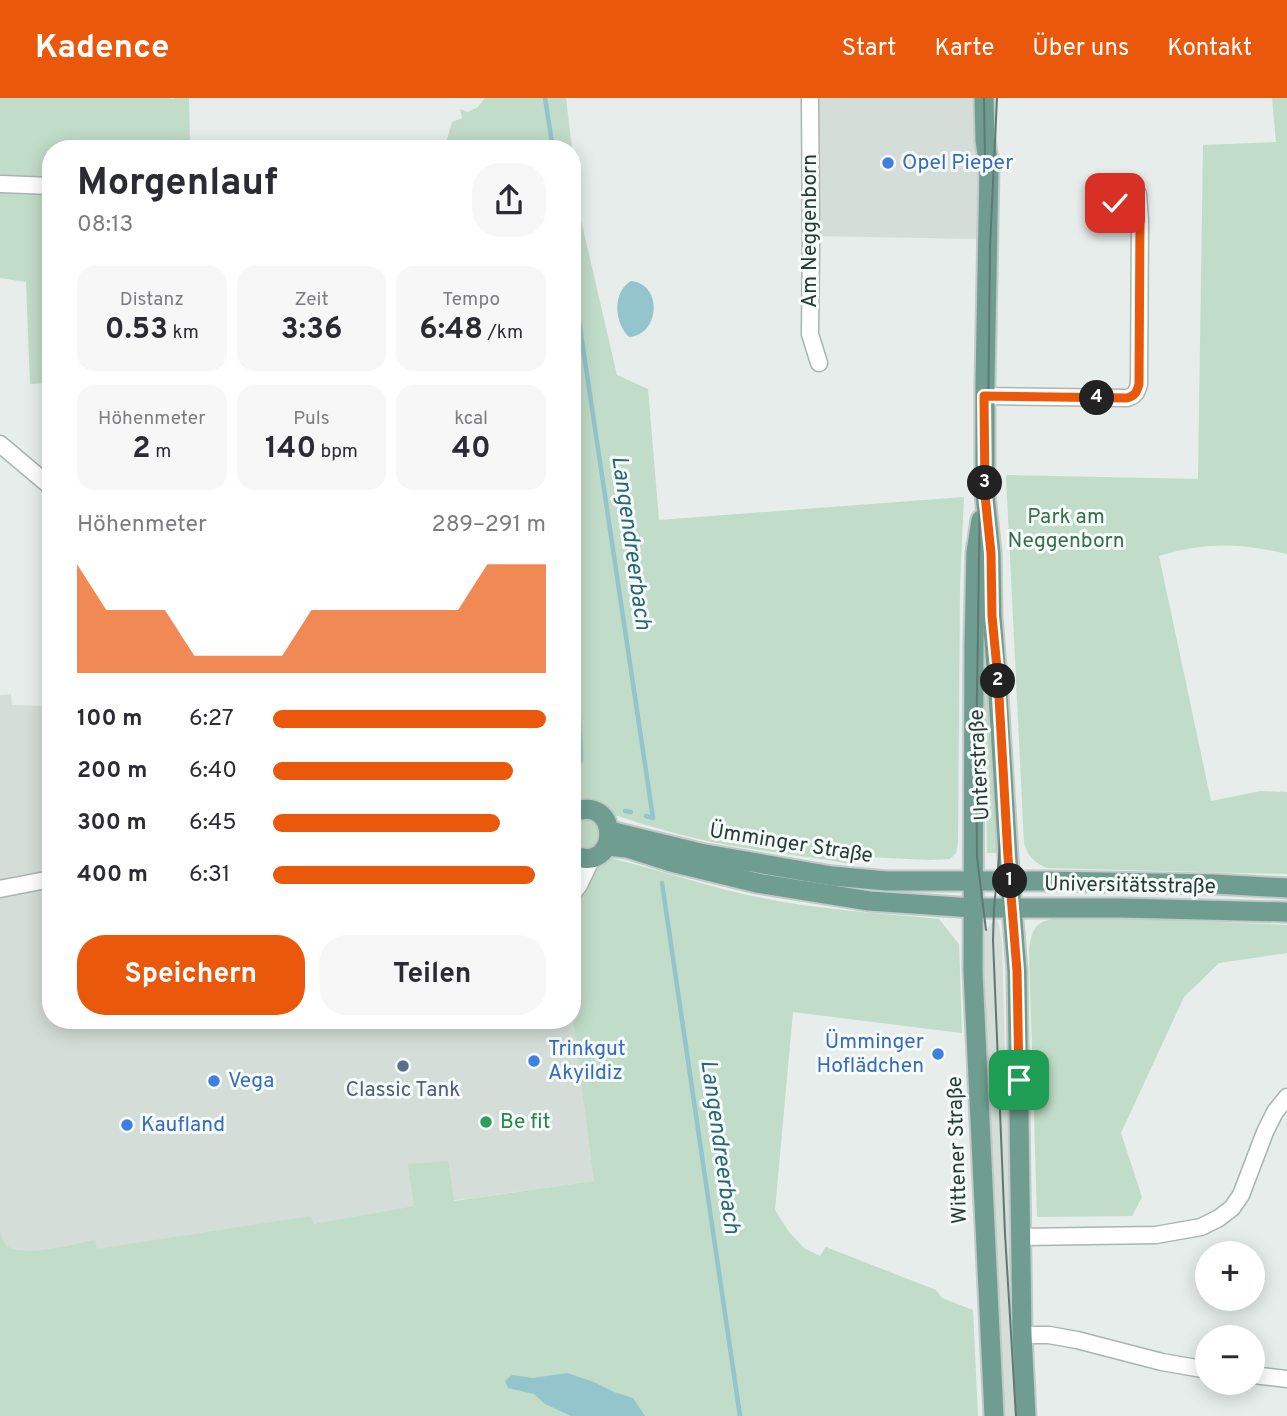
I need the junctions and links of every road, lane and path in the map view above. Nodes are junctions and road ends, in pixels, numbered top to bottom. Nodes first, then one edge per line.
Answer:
1 (810, 98) edge
2 (984, 98) edge
3 (997, 98) edge
4 (989, 167) junction
5 (1, 183) edge
6 (42, 185) edge
7 (1140, 220) junction
8 (819, 363) dead end
9 (984, 396) junction
10 (0, 444) edge
11 (42, 479) edge
12 (985, 495) junction
13 (581, 811) edge
14 (588, 851) edge
15 (581, 877) edge
16 (42, 881) edge
17 (1010, 881) junction
18 (973, 882) junction
19 (1287, 888) edge
20 (0, 889) edge
21 (973, 908) junction
22 (1013, 908) junction
23 (1287, 912) edge
24 (1287, 1097) edge
25 (1021, 1237) junction
26 (1022, 1335) junction
27 (1195, 1368) edge
28 (1265, 1376) edge
29 (1287, 1379) edge
30 (994, 1416) edge
31 (1026, 1416) edge

1 - 8 street, Am Neggenborn
2 - 4 main road, Unterstraße
3 - 4 main road, Unterstraße
4 - 9 main road, Unterstraße
5 - 6 street
7 - 7 street
7 - 9 street
9 - 12 main road, Unterstraße
10 - 11 street
12 - 17 main road, Unterstraße
12 - 18 main road, Unterstraße
13 - 14 main road, Ümminger Straße
14 - 15 street
14 - 18 main road, Ümminger Straße
14 - 21 main road, Ümminger Straße
16 - 20 street
17 - 18 main road, Ümminger Straße
17 - 19 main road, Universitätsstraße
17 - 22 main road, Unterstraße
18 - 21 main road, Wittener Straße
21 - 22 main road, Universitätsstraße
21 - 30 main road, Wittener Straße
22 - 23 main road, Universitätsstraße
22 - 25 main road
24 - 25 street
25 - 26 main road
26 - 27 street
26 - 31 main road
28 - 29 street

